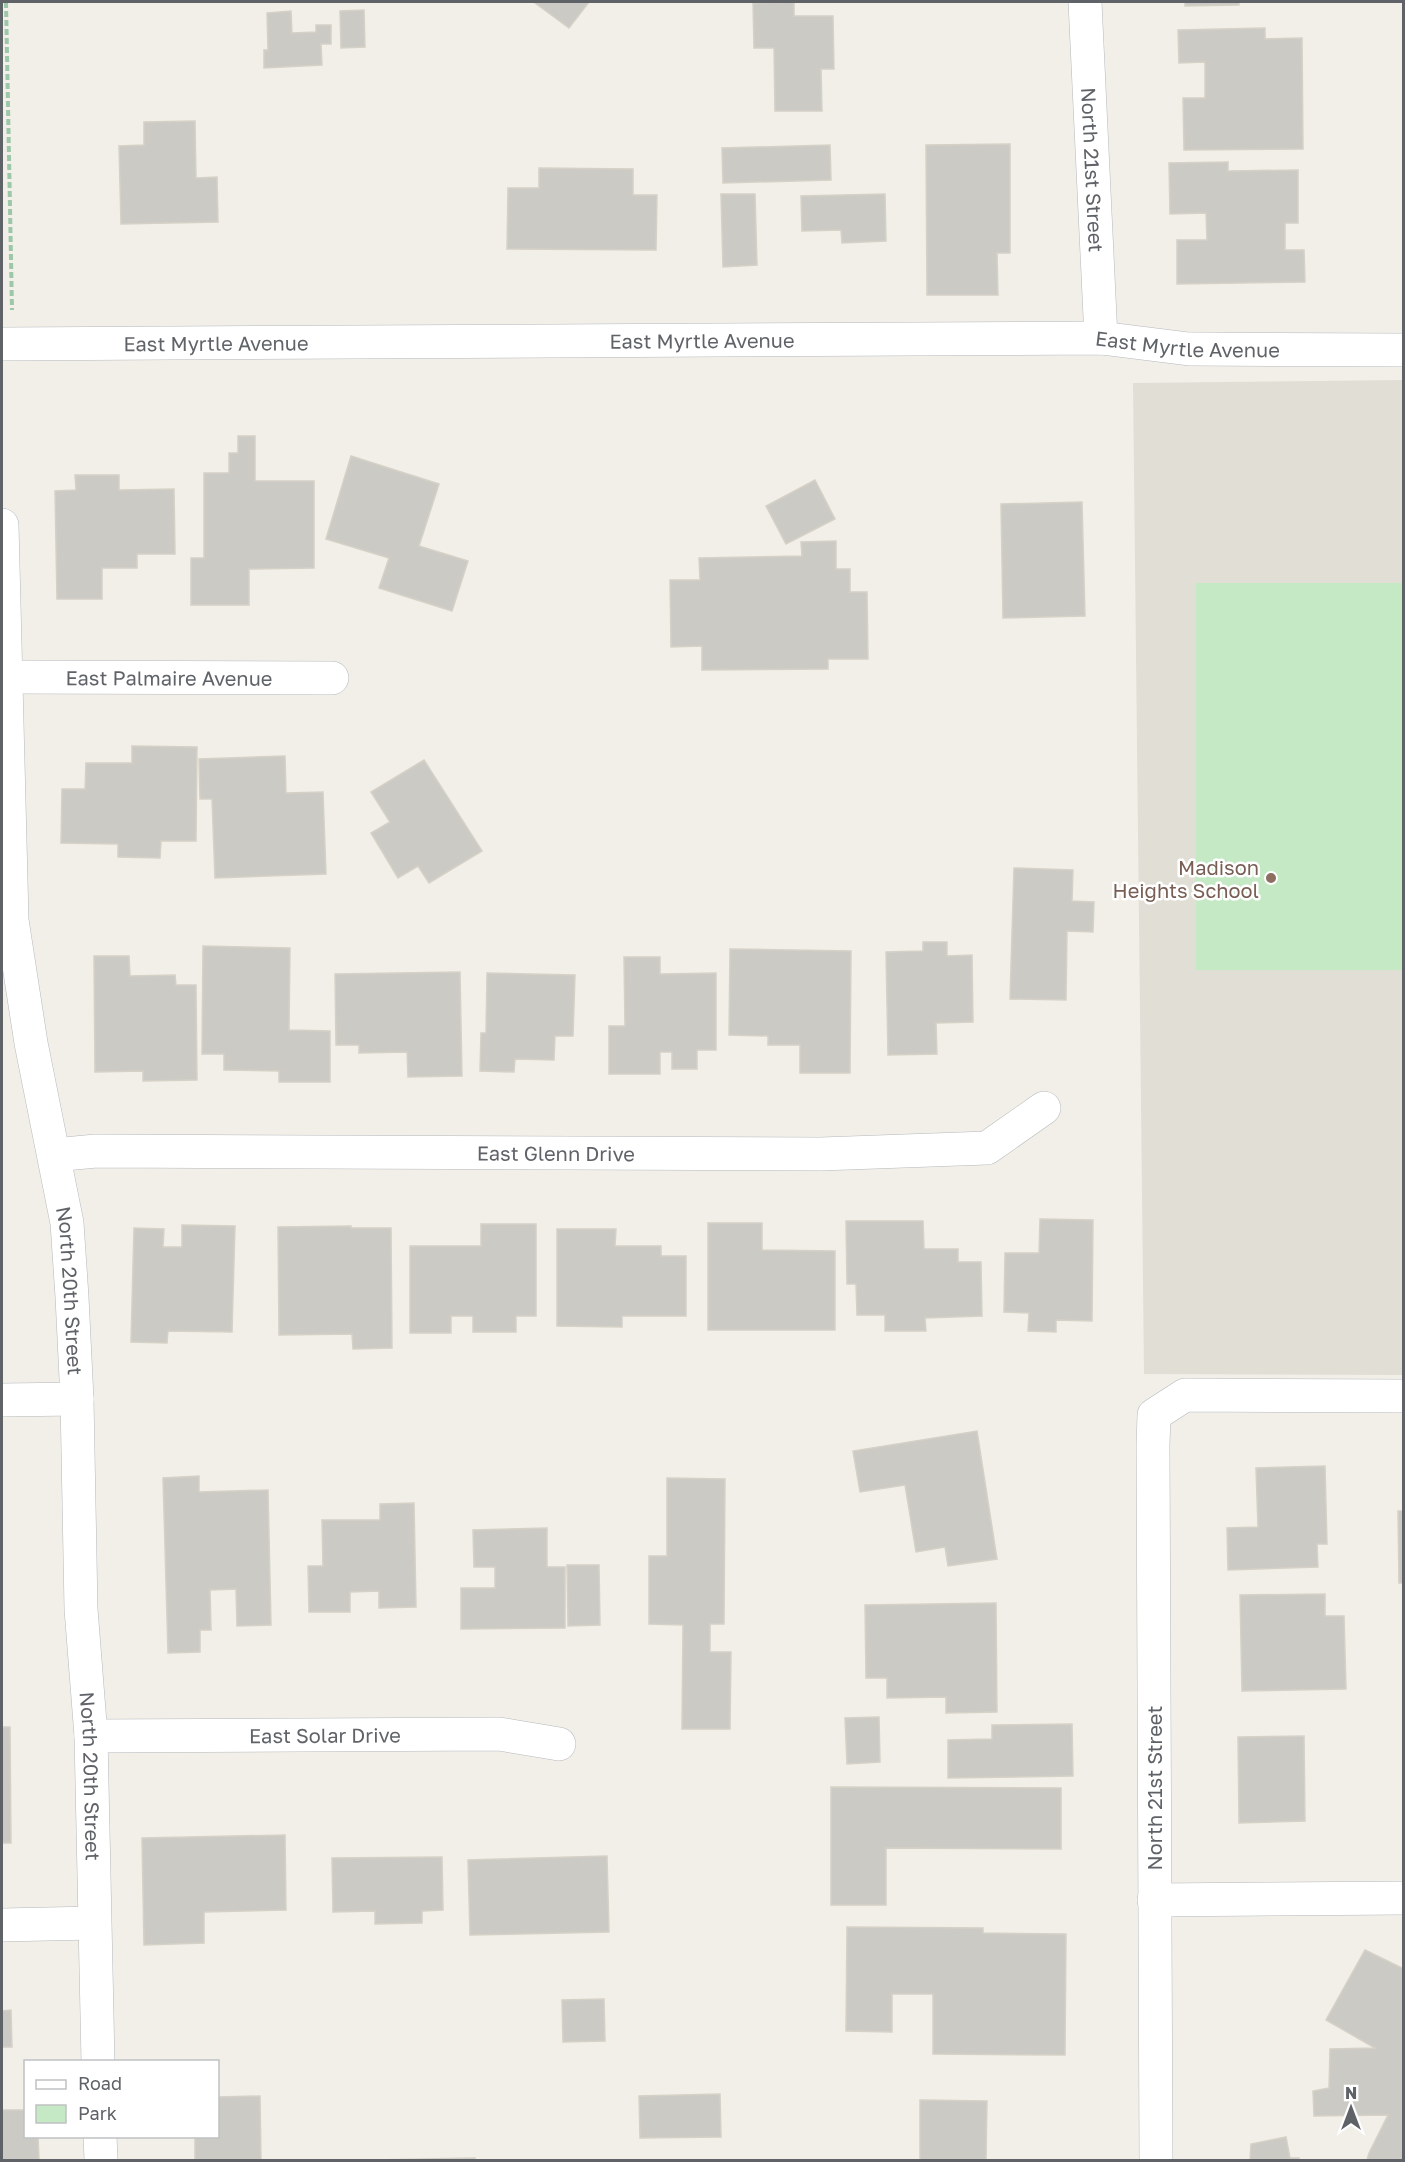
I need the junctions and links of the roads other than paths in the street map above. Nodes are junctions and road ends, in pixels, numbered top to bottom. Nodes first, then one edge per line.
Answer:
1 (1085, 2) edge
2 (1101, 338) junction
3 (7, 344) edge
4 (1404, 350) edge
5 (2, 525) edge
6 (4, 677) junction
7 (332, 678) dead end
8 (1044, 1108) dead end
9 (54, 1155) junction
10 (1404, 1396) edge
11 (77, 1399) junction
12 (2, 1400) edge
13 (91, 1736) junction
14 (559, 1744) dead end
15 (1404, 1898) edge
16 (1155, 1900) junction
17 (93, 1923) junction
18 (2, 1925) edge
19 (98, 2060) edge
20 (100, 2138) edge
21 (101, 2160) edge
22 (1156, 2160) edge

1 - 2 street, North 21st Street
2 - 3 street, East Myrtle Avenue
2 - 4 street, East Myrtle Avenue
5 - 6 street, North 20th Street
6 - 7 street, East Palmaire Avenue
6 - 9 street, North 20th Street
8 - 9 street, East Glenn Drive
9 - 11 street, North 20th Street
10 - 16 street, North 21st Street
11 - 12 street
11 - 13 street, North 20th Street
13 - 14 street, East Solar Drive
13 - 17 street, North 20th Street
15 - 16 street
16 - 22 street, North 21st Street
17 - 18 street
17 - 19 street, North 20th Street
20 - 21 street

